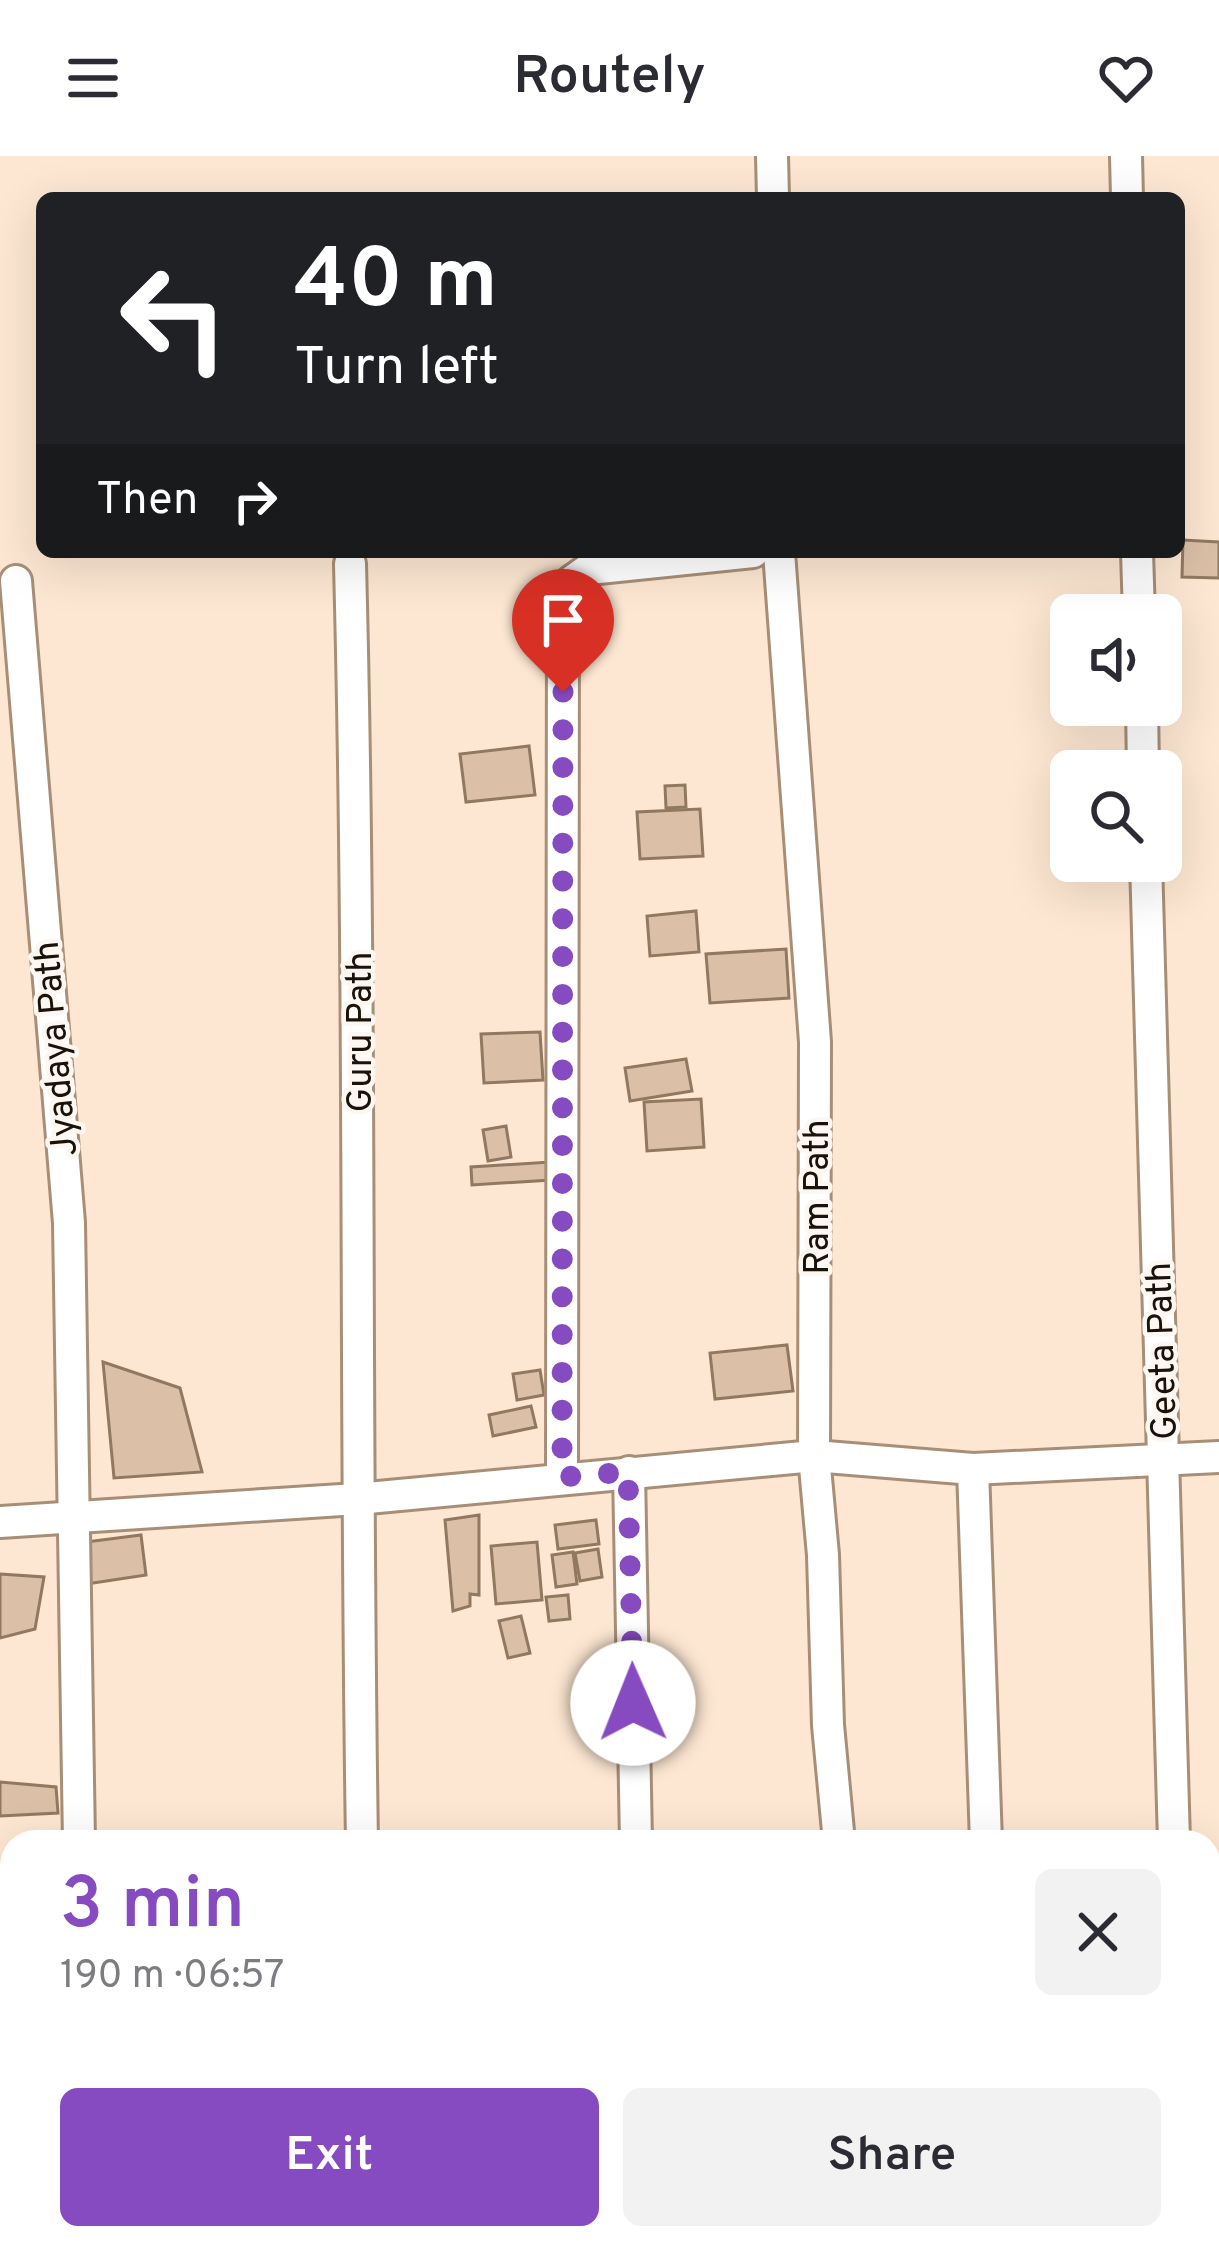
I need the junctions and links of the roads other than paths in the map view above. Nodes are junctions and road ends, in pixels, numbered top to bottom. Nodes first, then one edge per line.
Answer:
1 (772, 156) edge
2 (1126, 156) edge
3 (773, 192) edge
4 (1127, 192) edge
5 (695, 558) edge
6 (779, 558) edge
7 (1137, 558) edge
8 (350, 564) dead end
9 (16, 580) dead end
10 (1138, 594) edge
11 (1147, 882) edge
12 (814, 1456) junction
13 (1219, 1457) edge
14 (1163, 1460) junction
15 (973, 1469) junction
16 (628, 1472) junction
17 (562, 1477) junction
18 (357, 1499) junction
19 (74, 1519) junction
20 (0, 1522) edge
21 (79, 1830) edge
22 (362, 1830) edge
23 (636, 1830) edge
24 (838, 1830) edge
25 (986, 1830) edge
26 (1174, 1830) edge

1 - 3 street
2 - 4 street
5 - 17 street
6 - 12 street, Ram Path
7 - 10 street
8 - 18 street, Guru Path
9 - 19 street, Jyadaya Path
11 - 14 street, Geeta Path
12 - 15 street
12 - 16 street
12 - 24 street, Ram Path
13 - 14 street
14 - 15 street
14 - 26 street, Geeta Path
15 - 25 street
16 - 17 street
16 - 23 street
17 - 18 street
18 - 19 street
18 - 22 street, Guru Path
19 - 20 street
19 - 21 street, Jyadaya Path

